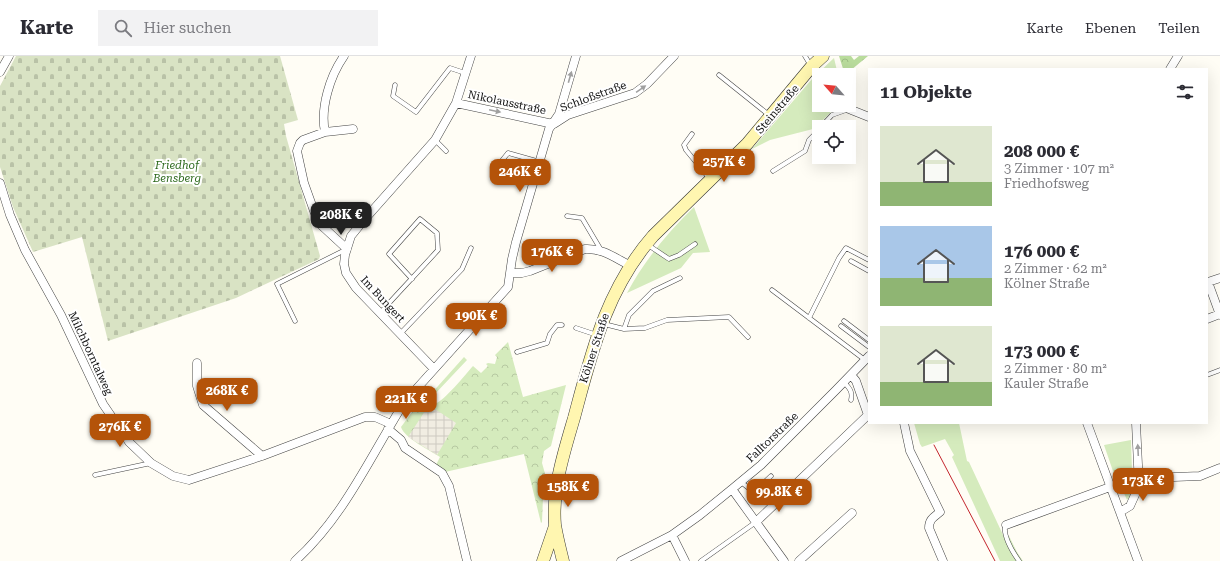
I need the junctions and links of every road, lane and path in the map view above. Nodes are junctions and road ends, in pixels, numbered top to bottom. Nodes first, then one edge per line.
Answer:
1 (9, 56) edge
2 (344, 56) edge
3 (471, 56) edge
4 (576, 56) edge
5 (674, 56) edge
6 (823, 56) edge
7 (1178, 56) edge
8 (808, 61) edge
9 (1171, 68) edge
10 (0, 72) edge
11 (465, 74) junction
12 (719, 75) dead end
13 (395, 86) dead end
14 (456, 103) junction
15 (840, 112) edge
16 (856, 112) edge
17 (771, 117) junction
18 (868, 117) edge
19 (827, 120) edge
20 (553, 124) junction
21 (353, 129) dead end
22 (325, 132) junction
23 (692, 134) dead end
24 (812, 137) edge
25 (435, 140) junction
26 (446, 152) dead end
27 (540, 162) junction
28 (500, 164) dead end
29 (773, 171) dead end
30 (710, 180) junction
31 (0, 183) edge
32 (567, 216) dead end
33 (646, 243) junction
34 (695, 244) dead end
35 (471, 248) dead end
36 (347, 249) junction
37 (601, 250) junction
38 (868, 259) edge
39 (851, 261) dead end
40 (630, 265) junction
41 (868, 270) edge
42 (510, 273) junction
43 (412, 278) junction
44 (680, 278) dead end
45 (1220, 278) edge
46 (772, 290) dead end
47 (1218, 303) edge
48 (380, 313) junction
49 (1220, 314) edge
50 (809, 318) junction
51 (1208, 319) edge
52 (295, 321) dead end
53 (844, 321) dead end
54 (562, 325) dead end
55 (841, 326) dead end
56 (576, 328) dead end
57 (599, 329) junction
58 (624, 329) junction
59 (400, 334) junction
60 (748, 337) dead end
61 (868, 339) edge
62 (868, 346) edge
63 (517, 352) dead end
64 (867, 358) edge
65 (197, 363) dead end
66 (434, 369) junction
67 (1220, 370) edge
68 (851, 374) junction
69 (1208, 375) edge
70 (844, 382) junction
71 (851, 400) dead end
72 (904, 424) edge
73 (1087, 424) edge
74 (1136, 424) edge
75 (389, 427) junction
76 (262, 456) junction
77 (152, 463) junction
78 (1220, 468) edge
79 (95, 475) dead end
80 (771, 476) dead end
81 (1139, 477) junction
82 (741, 482) junction
83 (1110, 487) junction
84 (732, 489) junction
85 (1120, 512) junction
86 (852, 513) dead end
87 (756, 522) junction
88 (1006, 524) joint
89 (555, 525) junction
90 (672, 535) junction
91 (295, 561) edge
92 (467, 561) edge
93 (543, 561) edge
94 (563, 561) edge
95 (621, 561) edge
96 (685, 561) edge
97 (701, 561) edge
98 (784, 561) edge
99 (799, 561) edge
100 (942, 561) edge
101 (1019, 561) edge
102 (1138, 561) edge

1 - 10 street
2 - 22 street
3 - 11 street, Nikolausstraße
20 -> 4 street, Schloßstraße
20 -> 5 street, Schloßstraße
6 - 8 main road, Steinstraße
7 - 9 street
8 - 17 main road, Steinstraße
11 - 13 lane
11 - 14 street, Nikolausstraße
12 - 17 lane
14 -> 20 street, Nikolausstraße
14 - 25 street, Im Bungert
15 - 19 lane
16 - 18 street
17 - 30 main road, Steinstraße
20 - 27 street, Schloßstraße
21 - 22 street
22 - 36 street
23 - 30 lane
24 - 29 lane
25 - 26 lane
25 - 36 street, Im Bungert
27 - 28 lane
27 - 42 street, Schloßstraße
30 - 33 main road, Steinstraße
31 - 77 street, Milchborntalweg
32 - 37 lane
33 - 34 lane
33 - 40 main road, Steinstraße
35 - 59 lane
36 - 48 street, Im Bungert
36 - 52 lane
37 - 40 street
37 - 42 street
38 - 50 lane
39 - 41 lane
40 - 57 main road, Kölner Straße
42 - 66 street, Schloßstraße
43 - 43 lane
43 - 48 lane
44 - 58 lane
45 - 47 street
46 - 50 lane
47 - 49 street
48 - 59 street, Im Bungert
49 - 51 street
50 - 64 lane
53 - 61 lane
54 - 63 lane
55 - 62 lane
56 - 57 lane
57 - 58 lane
57 - 89 main road, Kölner Straße
58 - 60 lane
59 - 66 street, Im Bungert
64 - 68 street, Falltorstraße
65 - 76 street
66 - 75 street
67 - 69 lane
68 - 70 street, Falltorstraße
68 - 87 street
70 - 71 lane
70 - 82 street, Falltorstraße
72 - 100 street
73 - 83 street
81 -> 74 street
75 - 76 street, Milchborntalweg
75 - 91 street
75 - 92 street
76 - 77 street, Milchborntalweg
77 - 79 lane
78 - 81 street
80 - 82 lane
81 - 85 street
82 - 84 street, Falltorstraße
83 - 85 street
83 - 88 street
84 - 87 street
84 - 90 street, Falltorstraße
85 - 102 street
86 - 99 street
87 - 97 lane
87 - 98 street
88 - 101 lane
89 - 93 main road
89 - 94 main road, Kölner Straße
90 - 95 street, Falltorstraße
90 - 96 street

